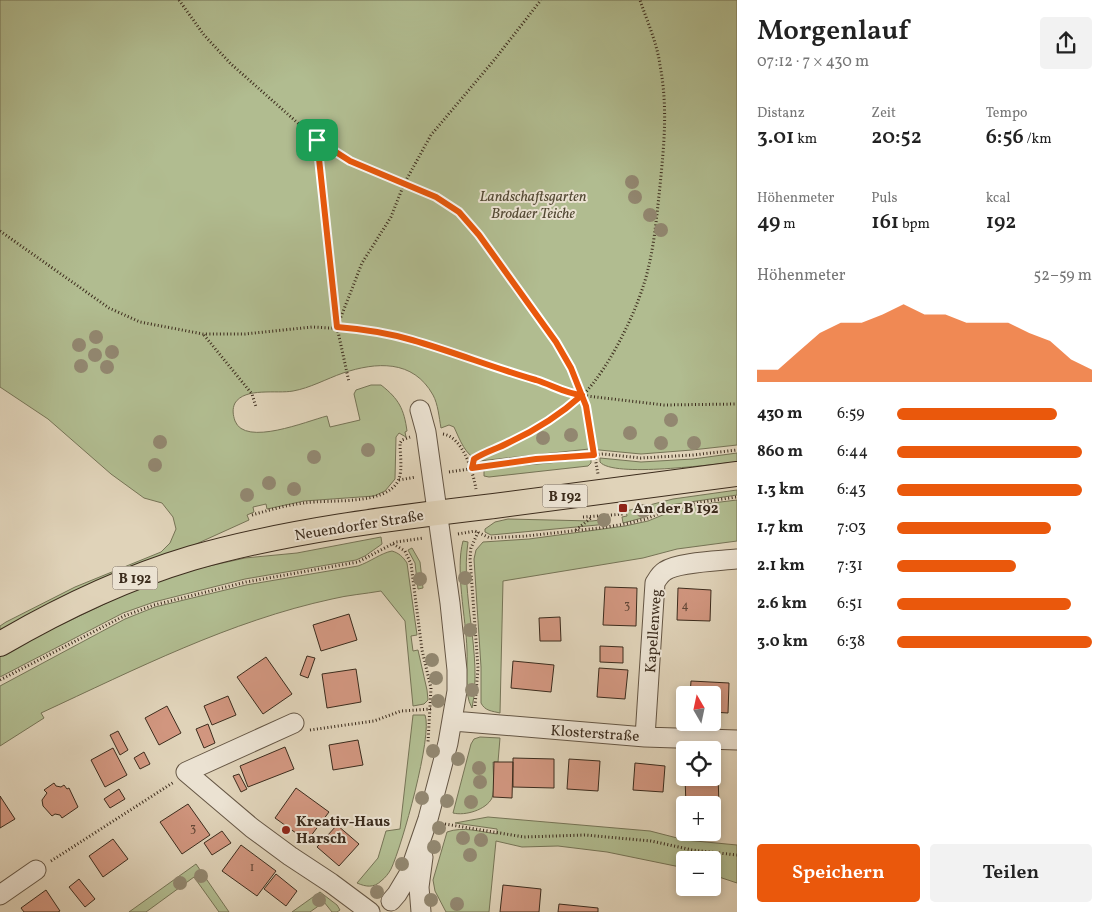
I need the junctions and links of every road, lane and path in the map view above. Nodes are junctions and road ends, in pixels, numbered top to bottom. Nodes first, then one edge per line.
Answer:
1 (179, 0) edge
2 (541, 0) edge
3 (640, 0) edge
4 (317, 140) junction
5 (404, 184) junction
6 (0, 231) edge
7 (337, 327) junction
8 (203, 334) junction
9 (349, 382) dead end
10 (582, 395) junction
11 (737, 404) edge
12 (256, 407) dead end
13 (420, 410) dead end
14 (447, 435) dead end
15 (402, 440) dead end
16 (737, 450) edge
17 (594, 455) junction
18 (472, 468) junction
19 (737, 474) edge
20 (600, 492) junction
21 (737, 497) edge
22 (252, 515) dead end
23 (592, 517) dead end
24 (439, 524) junction
25 (576, 530) junction
26 (478, 532) dead end
27 (392, 544) junction
28 (737, 559) edge
29 (0, 644) edge
30 (0, 680) edge
31 (423, 710) dead end
32 (453, 721) junction
33 (299, 727) joint
34 (645, 737) junction
35 (737, 740) edge
36 (427, 748) dead end
37 (186, 772) junction
38 (428, 819) junction
39 (737, 855) edge
40 (36, 870) joint
41 (0, 895) edge
42 (391, 901) junction
43 (371, 912) edge
44 (421, 912) edge

1 - 4 path
2 - 5 path
3 - 10 path
4 - 5 path
4 - 7 path
5 - 7 path
5 - 10 path
6 - 8 path
7 - 8 path
7 - 9 path
7 - 10 path
8 - 12 path
10 - 11 path
10 - 17 path
10 - 18 path
13 - 24 street
14 - 18 path
15 - 22 path
16 - 17 path
17 - 18 path
17 - 20 path
19 - 20 main road, Neuendorfer Straße / B 192
20 - 24 main road, Neuendorfer Straße / B 192
21 - 25 path
23 - 25 path
24 - 27 path
24 - 29 main road, Neuendorfer Straße / B 192
24 - 32 street
25 - 26 path
27 - 30 path
27 - 36 path
28 - 34 street, Kapellenweg
31 - 33 path
32 - 34 street, Klosterstraße
32 - 38 street
33 - 37 street
34 - 35 street, Klosterstraße
37 - 40 path
37 - 43 street
38 - 39 path
38 - 42 street
38 - 44 street
40 - 41 street
42 - 43 street
42 - 44 street

